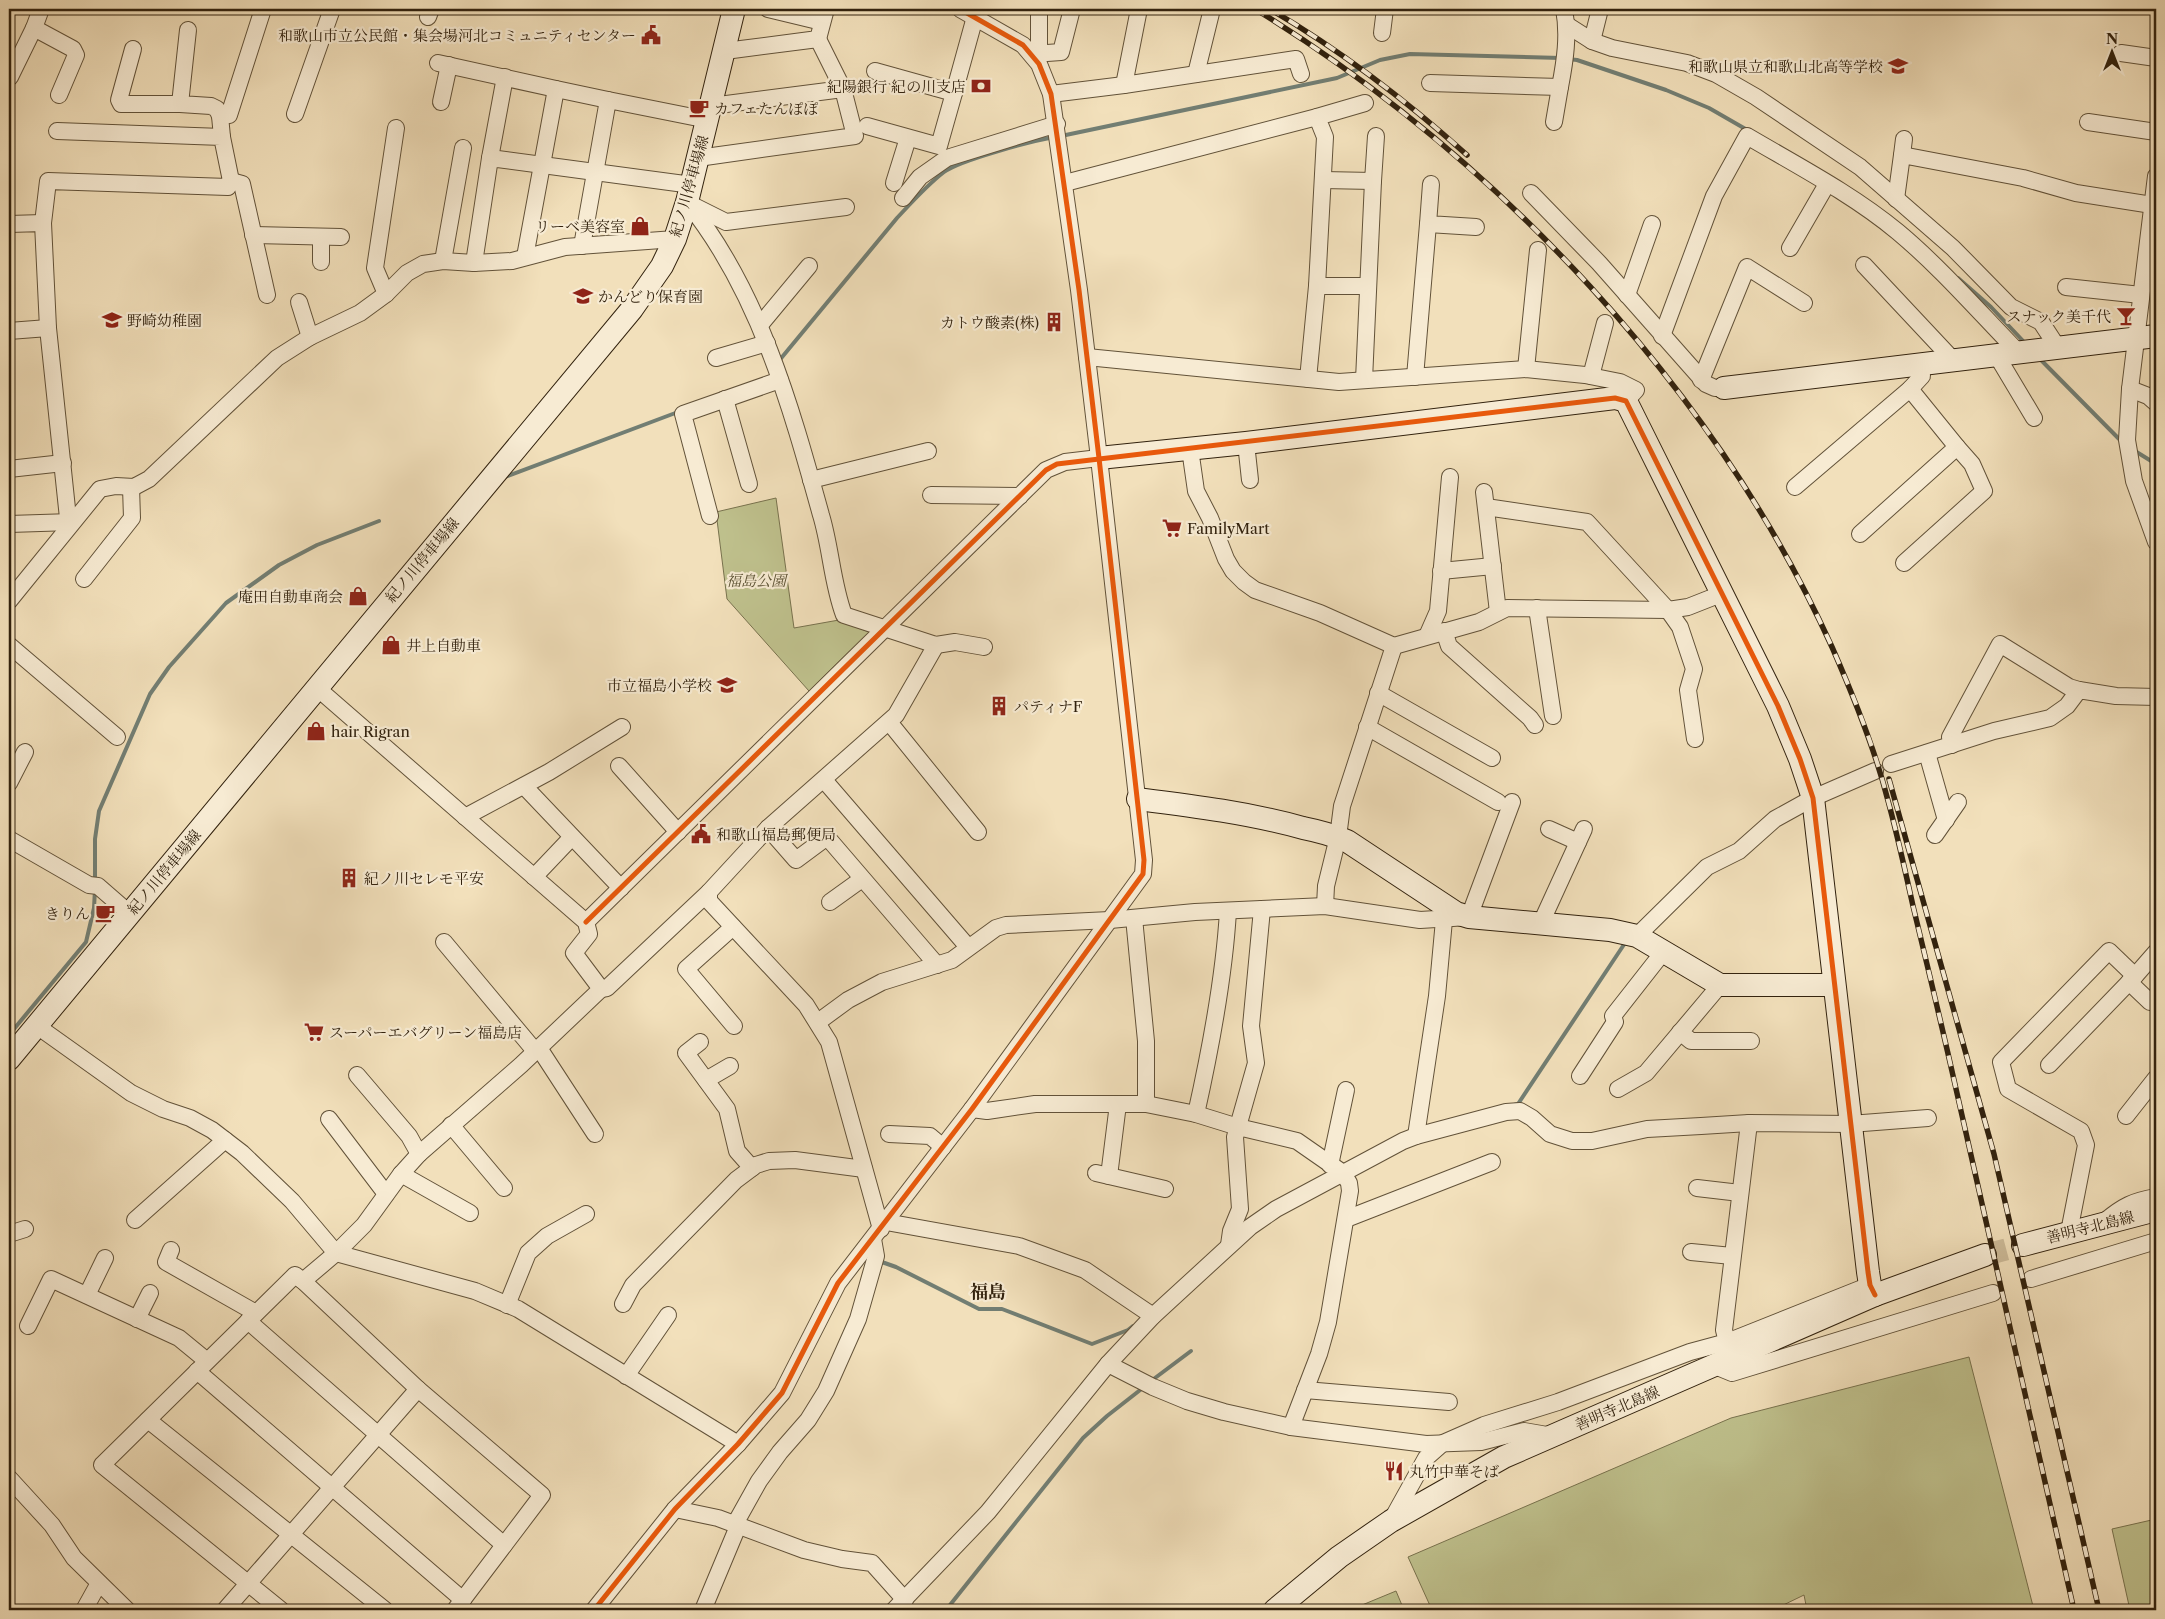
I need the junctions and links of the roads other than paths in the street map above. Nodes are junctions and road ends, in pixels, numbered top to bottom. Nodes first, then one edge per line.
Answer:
1 (42, 9) edge
2 (263, 9) edge
3 (332, 9) edge
4 (734, 9) edge
5 (768, 9) edge
6 (960, 9) edge
7 (1039, 9) edge
8 (1072, 9) edge
9 (1140, 9) edge
10 (1385, 9) edge
11 (1564, 9) edge
12 (1600, 9) edge
13 (1211, 13) dead end
14 (824, 15) edge
15 (975, 17) junction
16 (1567, 25) junction
17 (34, 28) junction
18 (188, 30) dead end
19 (1382, 32) dead end
20 (818, 39) junction
21 (1592, 41) junction
22 (133, 49) dead end
23 (725, 51) junction
24 (2121, 53) dead end
25 (1036, 54) junction
26 (2156, 58) edge
27 (875, 71) dead end
28 (1196, 74) junction
29 (1300, 74) dead end
30 (10, 77) edge
31 (505, 77) junction
32 (1430, 83) dead end
33 (1124, 85) junction
34 (1560, 87) junction
35 (556, 89) junction
36 (843, 89) junction
37 (954, 93) junction
38 (1051, 94) junction
39 (59, 95) dead end
40 (608, 100) junction
41 (441, 102) dead end
42 (1365, 103) dead end
43 (180, 104) junction
44 (709, 113) junction
45 (295, 114) dead end
46 (220, 116) junction
47 (1317, 117) junction
48 (1554, 122) dead end
49 (2088, 122) dead end
50 (867, 126) dead end
51 (396, 128) dead end
52 (57, 131) dead end
53 (1058, 131) junction
54 (2156, 132) edge
55 (1376, 136) dead end
56 (222, 137) junction
57 (908, 138) junction
58 (1904, 139) dead end
59 (463, 148) dead end
60 (1902, 155) junction
61 (490, 158) junction
62 (698, 158) junction
63 (542, 165) junction
64 (595, 172) junction
65 (2156, 176) edge
66 (1323, 180) junction
67 (231, 181) junction
68 (1373, 181) junction
69 (894, 183) dead end
70 (1065, 183) junction
71 (1431, 184) dead end
72 (1827, 184) junction
73 (1531, 192) dead end
74 (689, 194) junction
75 (903, 198) dead end
76 (1896, 199) junction
77 (2152, 206) junction
78 (846, 207) dead end
79 (43, 223) junction
80 (9, 224) edge
81 (1428, 224) junction
82 (1652, 224) dead end
83 (2153, 224) edge
84 (1476, 227) dead end
85 (253, 235) junction
86 (321, 237) junction
87 (342, 237) dead end
88 (675, 239) junction
89 (582, 246) junction
90 (1790, 248) dead end
91 (1538, 250) dead end
92 (525, 257) junction
93 (443, 261) junction
94 (321, 262) dead end
95 (474, 263) junction
96 (1864, 265) dead end
97 (810, 266) dead end
98 (1317, 286) junction
99 (1368, 286) junction
100 (2066, 286) dead end
101 (386, 294) junction
102 (267, 295) dead end
103 (1627, 295) junction
104 (2141, 295) junction
105 (299, 302) dead end
106 (1804, 303) dead end
107 (1605, 323) dead end
108 (760, 325) junction
109 (48, 328) junction
110 (9, 331) edge
111 (1662, 336) junction
112 (310, 337) junction
113 (2146, 338) edge
114 (767, 343) junction
115 (2035, 351) junction
116 (1997, 356) junction
117 (1087, 357) junction
118 (716, 358) dead end
119 (1954, 361) junction
120 (1921, 365) junction
121 (777, 369) junction
122 (1526, 369) junction
123 (1591, 376) junction
124 (1415, 377) junction
125 (1308, 379) junction
126 (1364, 380) junction
127 (1701, 380) junction
128 (1724, 388) joint
129 (1910, 389) junction
130 (2130, 389) junction
131 (725, 399) junction
132 (1626, 401) junction
133 (2156, 403) edge
134 (2034, 418) dead end
135 (1246, 443) junction
136 (1957, 447) junction
137 (1190, 449) junction
138 (928, 452) dead end
139 (1100, 458) junction
140 (63, 463) junction
141 (9, 469) edge
142 (1450, 478) dead end
143 (810, 480) junction
144 (1250, 480) dead end
145 (749, 484) dead end
146 (131, 487) junction
147 (1795, 487) dead end
148 (930, 495) dead end
149 (1020, 496) junction
150 (710, 516) dead end
151 (72, 522) junction
152 (9, 524) edge
153 (1860, 534) dead end
154 (2156, 542) edge
155 (1904, 563) dead end
156 (1493, 566) junction
157 (1441, 572) junction
158 (84, 579) dead end
159 (16, 584) edge
160 (1721, 594) junction
161 (9, 601) edge
162 (1537, 608) junction
163 (1668, 610) junction
164 (1498, 612) junction
165 (885, 630) junction
166 (1444, 632) junction
167 (1427, 636) junction
168 (9, 645) edge
169 (936, 645) junction
170 (1394, 646) junction
171 (984, 647) dead end
172 (316, 687) junction
173 (2079, 690) junction
174 (1378, 693) junction
175 (2156, 697) edge
176 (1553, 716) dead end
177 (890, 722) junction
178 (1535, 725) dead end
179 (622, 727) dead end
180 (1367, 727) junction
181 (117, 738) dead end
182 (1695, 739) dead end
183 (1951, 741) junction
184 (25, 752) dead end
185 (1927, 753) junction
186 (1492, 758) dead end
187 (1891, 764) dead end
188 (620, 766) dead end
189 (1875, 771) dead end
190 (824, 780) junction
191 (9, 784) edge
192 (524, 786) junction
193 (1811, 793) junction
194 (1138, 799) junction
195 (1958, 802) dead end
196 (465, 817) junction
197 (1946, 820) junction
198 (768, 828) junction
199 (1549, 829) dead end
200 (678, 832) junction
201 (978, 832) dead end
202 (1935, 835) dead end
203 (572, 837) junction
204 (1338, 837) junction
205 (9, 839) edge
206 (534, 877) junction
207 (862, 878) junction
208 (621, 888) junction
209 (709, 892) junction
210 (830, 902) dead end
211 (1325, 906) junction
212 (1262, 909) junction
213 (1228, 911) junction
214 (129, 913) junction
215 (1469, 917) junction
216 (1134, 918) junction
217 (1110, 920) junction
218 (1444, 920) junction
219 (586, 922) junction
220 (1540, 924) junction
221 (733, 927) junction
222 (1633, 935) junction
223 (444, 942) dead end
224 (968, 947) junction
225 (1664, 951) junction
226 (2156, 952) edge
227 (937, 965) junction
228 (2132, 979) junction
229 (1720, 985) junction
230 (1834, 985) junction
231 (601, 989) junction
232 (2150, 1002) dead end
233 (818, 1022) junction
234 (37, 1026) junction
235 (734, 1026) dead end
236 (1680, 1032) junction
237 (1751, 1041) dead end
238 (700, 1042) dead end
239 (537, 1050) junction
240 (9, 1059) edge
241 (2050, 1065) dead end
242 (730, 1066) dead end
243 (357, 1075) dead end
244 (1580, 1076) dead end
245 (2156, 1078) edge
246 (706, 1080) junction
247 (1618, 1089) dead end
248 (1346, 1090) dead end
249 (1118, 1104) junction
250 (1146, 1104) junction
251 (972, 1109) junction
252 (1196, 1114) junction
253 (2126, 1116) dead end
254 (1928, 1118) dead end
255 (329, 1119) dead end
256 (1749, 1123) junction
257 (1850, 1124) junction
258 (452, 1125) junction
259 (1238, 1127) junction
260 (595, 1134) dead end
261 (889, 1134) dead end
262 (1416, 1136) junction
263 (225, 1140) junction
264 (943, 1147) junction
265 (419, 1154) junction
266 (1492, 1162) dead end
267 (752, 1168) junction
268 (864, 1169) junction
269 (1336, 1169) junction
270 (400, 1174) junction
271 (504, 1188) dead end
272 (1697, 1188) dead end
273 (1165, 1189) dead end
274 (1740, 1193) junction
275 (386, 1194) junction
276 (2156, 1196) edge
277 (2156, 1210) edge
278 (470, 1213) dead end
279 (586, 1214) dead end
280 (1346, 1218) junction
281 (135, 1220) dead end
282 (2101, 1224) junction
283 (25, 1229) dead end
284 (880, 1230) junction
285 (2069, 1232) junction
286 (9, 1234) edge
287 (1230, 1239) junction
288 (2156, 1241) edge
289 (2023, 1245) tunnel mouth
290 (171, 1250) dead end
291 (1691, 1252) dead end
292 (336, 1253) junction
293 (1985, 1255) tunnel mouth
294 (1732, 1256) junction
295 (105, 1258) dead end
296 (2030, 1279) dead end
297 (303, 1281) junction
298 (1872, 1290) junction
299 (150, 1293) dead end
300 (1993, 1293) dead end
301 (87, 1296) junction
302 (622, 1304) dead end
303 (507, 1305) junction
304 (1150, 1314) junction
305 (668, 1315) dead end
306 (252, 1317) junction
307 (137, 1318) junction
308 (28, 1326) dead end
309 (1727, 1342) junction
310 (1108, 1364) junction
311 (202, 1366) junction
312 (1715, 1366) junction
313 (626, 1376) junction
314 (418, 1389) junction
315 (1305, 1390) junction
316 (1449, 1402) dead end
317 (148, 1420) junction
318 (1291, 1427) junction
319 (378, 1435) junction
320 (1553, 1436) junction
321 (1443, 1443) junction
322 (738, 1444) junction
323 (9, 1478) edge
324 (332, 1487) junction
325 (675, 1509) junction
326 (1391, 1521) junction
327 (735, 1524) junction
328 (291, 1535) junction
329 (504, 1545) junction
330 (99, 1583) junction
331 (248, 1583) junction
332 (905, 1604) edge
333 (459, 1605) edge
334 (84, 1610) edge
335 (127, 1610) edge
336 (225, 1610) edge
337 (281, 1610) edge
338 (385, 1610) edge
339 (594, 1610) edge
340 (702, 1610) edge
341 (1274, 1610) edge

1 - 17 street
2 - 46 street
3 - 45 street
4 - 23 street, 紀ノ川停車場線
5 - 14 street
6 - 15 street
7 - 25 street
8 - 25 street
9 - 33 street
10 - 19 street
11 - 16 street
12 - 21 street
13 - 28 street
14 - 20 street
15 - 25 street
15 - 37 street
16 - 21 street
16 - 34 street
17 - 30 street
17 - 39 street
18 - 43 street
20 - 23 street
20 - 36 street
21 - 76 street
22 - 43 street
23 - 44 street, 紀ノ川停車場線
24 - 26 street
25 - 38 street
27 - 37 street
28 - 29 street
28 - 33 street
31 - 35 street
31 - 41 street
31 - 61 street
32 - 34 street
33 - 38 street
34 - 48 street
35 - 40 street
35 - 63 street
36 - 44 street
36 - 62 street
37 - 57 street
38 - 53 street
40 - 44 street
40 - 64 street
42 - 47 street
43 - 46 street
44 - 62 street, 紀ノ川停車場線
46 - 56 street
47 - 66 street
47 - 70 street
49 - 54 street
50 - 57 street
51 - 101 street
52 - 56 street
53 - 70 street
53 - 75 street
55 - 68 street
56 - 67 street
57 - 69 street
58 - 60 street
59 - 93 street
60 - 76 street
60 - 77 street
61 - 63 street
61 - 95 street
62 - 74 street, 紀ノ川停車場線
63 - 64 street
63 - 92 street
64 - 74 street
64 - 89 street
65 - 77 street
66 - 68 street
66 - 98 street
67 - 79 street
67 - 85 street
68 - 99 street
70 - 117 street
71 - 81 street
72 - 90 street
72 - 111 street
72 - 115 street
73 - 103 street
74 - 78 street
74 - 88 street, 紀ノ川停車場線
74 - 108 street
76 - 115 street
77 - 83 street
79 - 80 street
79 - 109 street
81 - 84 street
81 - 124 street
82 - 103 street
83 - 104 street
85 - 86 street
85 - 102 street
86 - 87 street
86 - 94 street
88 - 89 street
88 - 172 street, 紀ノ川停車場線
89 - 92 street
91 - 122 street
92 - 95 street
93 - 95 street
93 - 101 street
96 - 119 street
97 - 108 street
98 - 99 street
98 - 125 street
99 - 126 street
100 - 104 street
101 - 112 street
103 - 111 street
104 - 113 street
105 - 112 street
106 - 127 street
107 - 123 street
108 - 114 street
109 - 110 street
109 - 140 street
111 - 127 street
112 - 146 street
113 - 115 street
113 - 130 street
114 - 118 street
114 - 121 street
115 - 116 street
116 - 119 street
116 - 134 street
117 - 125 street
117 - 139 street
119 - 120 street
120 - 128 street
120 - 129 street
121 - 131 street
121 - 143 street
122 - 123 street
122 - 124 street
123 - 132 street
124 - 126 street
125 - 126 street
127 - 128 street
129 - 136 street
129 - 147 street
130 - 133 street
130 - 154 street
131 - 145 street
131 - 150 street
132 - 135 street
132 - 160 street
135 - 137 street
135 - 144 street
136 - 153 street
136 - 155 street
137 - 139 street
137 - 170 street
138 - 143 street
139 - 149 street
139 - 194 street
140 - 141 street
140 - 151 street
142 - 157 street
143 - 165 street
146 - 151 street
146 - 158 street
148 - 149 street
149 - 165 street
151 - 152 street
151 - 159 street
156 - 157 street
156 - 163 street
156 - 164 street
157 - 167 street
159 - 161 street
160 - 163 street
160 - 193 street
162 - 163 street
162 - 164 street
162 - 176 street
163 - 182 street
164 - 166 street
165 - 169 street
165 - 200 street
166 - 167 street
166 - 178 street
167 - 170 street
168 - 181 street
169 - 171 street
169 - 177 street
170 - 174 street
172 - 196 street
172 - 214 street, 紀ノ川停車場線
173 - 175 street
173 - 183 street
173 - 183 street
174 - 180 street
174 - 186 street
177 - 190 street
177 - 201 street
179 - 192 street
180 - 204 street
180 - 215 street
183 - 185 street
184 - 191 street
185 - 187 street
185 - 197 street
188 - 200 street
189 - 193 street
190 - 198 street
190 - 224 street
192 - 196 street
192 - 203 street
193 - 222 street
193 - 230 street
194 - 204 street
194 - 217 street
195 - 197 street
196 - 206 street
197 - 202 street
198 - 207 street
198 - 209 street
199 - 220 street
200 - 208 street
203 - 206 street
203 - 208 street
204 - 211 street
204 - 215 street
205 - 214 street
206 - 219 street
207 - 210 street
207 - 227 street
208 - 219 street
209 - 221 street
209 - 231 street
211 - 212 street
211 - 218 street
212 - 213 street
212 - 259 street
213 - 216 street
213 - 252 street
214 - 234 street, 紀ノ川停車場線
215 - 218 street
215 - 220 street
216 - 217 street
216 - 250 street
217 - 224 street
217 - 251 street
218 - 262 street
219 - 231 street
220 - 222 street
221 - 233 street
221 - 235 street
222 - 225 street
223 - 239 street
224 - 227 street
225 - 229 street
225 - 244 street
226 - 228 street
227 - 233 street
228 - 232 street
228 - 241 street
228 - 285 street
229 - 230 street
229 - 236 street
230 - 257 street
231 - 239 street
233 - 268 street
234 - 240 street, 紀ノ川停車場線
234 - 263 street
236 - 237 street
236 - 247 street
238 - 246 street
239 - 258 street
239 - 260 street
242 - 246 street
243 - 265 street
245 - 253 street
246 - 267 street
248 - 269 street
249 - 250 street
249 - 251 street
249 - 273 street
250 - 252 street
251 - 264 street
252 - 259 street
254 - 257 street
255 - 275 street
256 - 257 street
256 - 262 street
256 - 274 street
257 - 298 street
258 - 265 street
258 - 271 street
259 - 269 street
259 - 287 street
261 - 264 street
262 - 269 street
263 - 281 street
263 - 292 street
264 - 284 street
265 - 270 street
266 - 280 street
267 - 268 street
267 - 302 street
268 - 284 street
269 - 280 street
269 - 287 street
270 - 275 street
270 - 278 street
272 - 274 street
274 - 294 street
275 - 292 street
276 - 282 street
277 - 282 street, 善明寺北島線
279 - 303 street
280 - 315 street
282 - 285 street, 善明寺北島線
283 - 286 street
284 - 304 street
284 - 322 street
284 - 327 street
285 - 289 street, 善明寺北島線
287 - 304 street
288 - 296 street
290 - 306 street
291 - 294 street
292 - 297 street
292 - 303 street
293 - 298 street, 善明寺北島線
294 - 309 street
295 - 301 street
297 - 306 street
297 - 314 street
298 - 309 street
298 - 312 street, 善明寺北島線
299 - 307 street
300 - 312 street
301 - 307 street
301 - 308 street
303 - 313 street
304 - 310 street
305 - 313 street
306 - 311 street
306 - 319 street
307 - 311 street
309 - 321 street
310 - 318 street
310 - 332 street
311 - 317 street
311 - 324 street
312 - 320 street, 善明寺北島線
313 - 322 street
314 - 319 street
314 - 329 street
315 - 316 street
315 - 318 street
317 - 328 street
317 - 331 street
318 - 321 street
319 - 324 street
319 - 329 street
320 - 321 street
320 - 326 street, 善明寺北島線
321 - 326 street
322 - 325 street
323 - 330 street
324 - 328 street
324 - 333 street
325 - 327 street
325 - 339 street
326 - 341 street, 善明寺北島線
327 - 332 street
327 - 340 street
328 - 331 street
328 - 338 street
329 - 333 street
330 - 334 street
330 - 335 street
331 - 336 street
331 - 337 street

